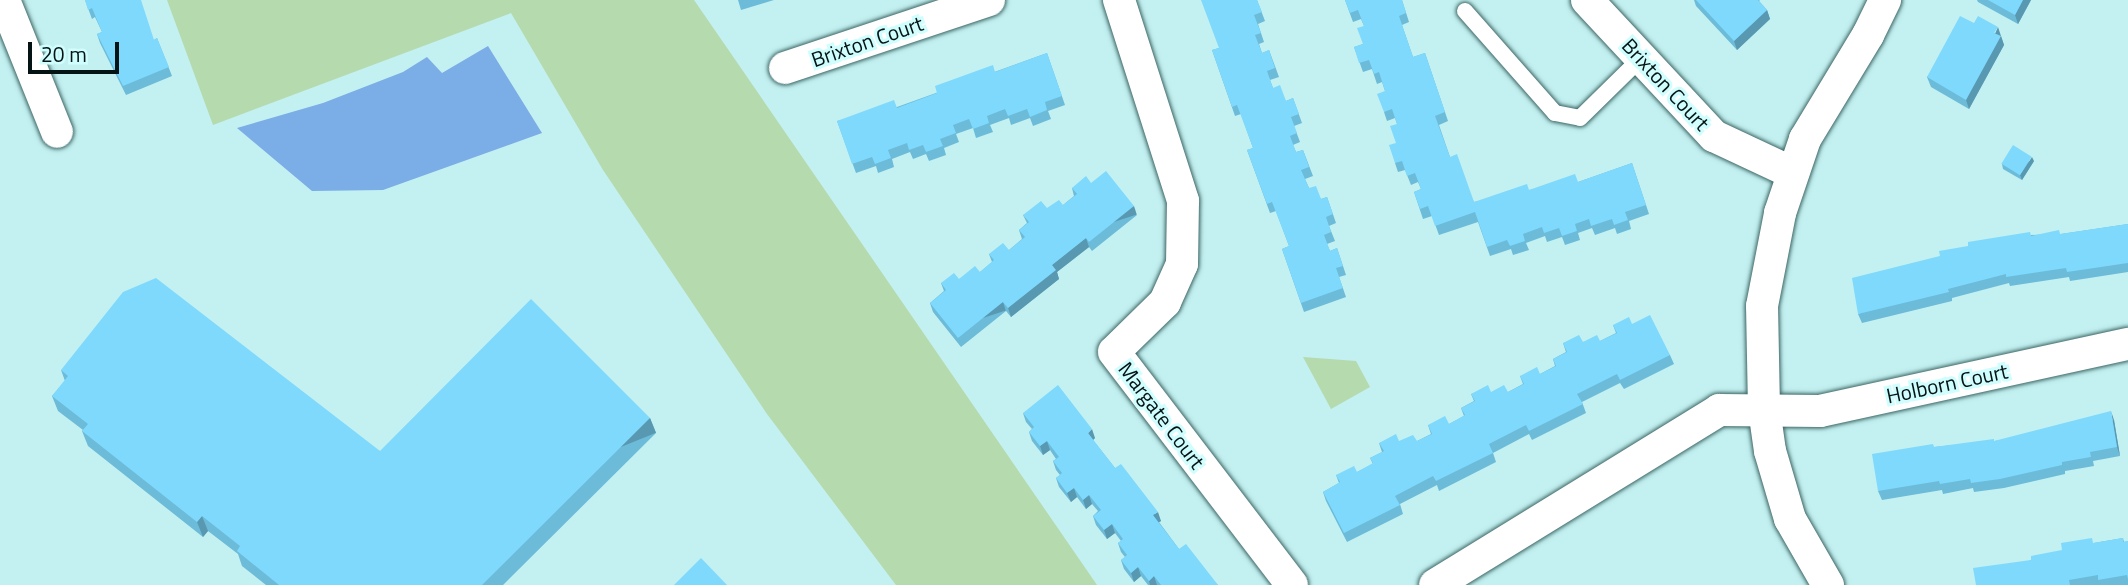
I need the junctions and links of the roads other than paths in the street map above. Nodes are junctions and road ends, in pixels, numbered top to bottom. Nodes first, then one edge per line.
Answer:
1 (4, 0) edge
2 (989, 0) edge
3 (1119, 0) edge
4 (1587, 0) edge
5 (1885, 0) edge
6 (1465, 11) dead end
7 (1641, 58) junction
8 (785, 68) dead end
9 (57, 132) dead end
10 (1793, 173) junction
11 (2128, 344) edge
12 (1764, 409) junction
13 (1292, 585) edge
14 (1435, 585) edge
15 (1828, 585) edge

1 - 9 street
2 - 8 street, Brixton Court
3 - 13 street, Margate Court
4 - 7 street, Brixton Court
5 - 10 street
6 - 7 lane
7 - 10 street, Brixton Court
10 - 12 street
11 - 12 street, Holborn Court
12 - 14 street
12 - 15 street

